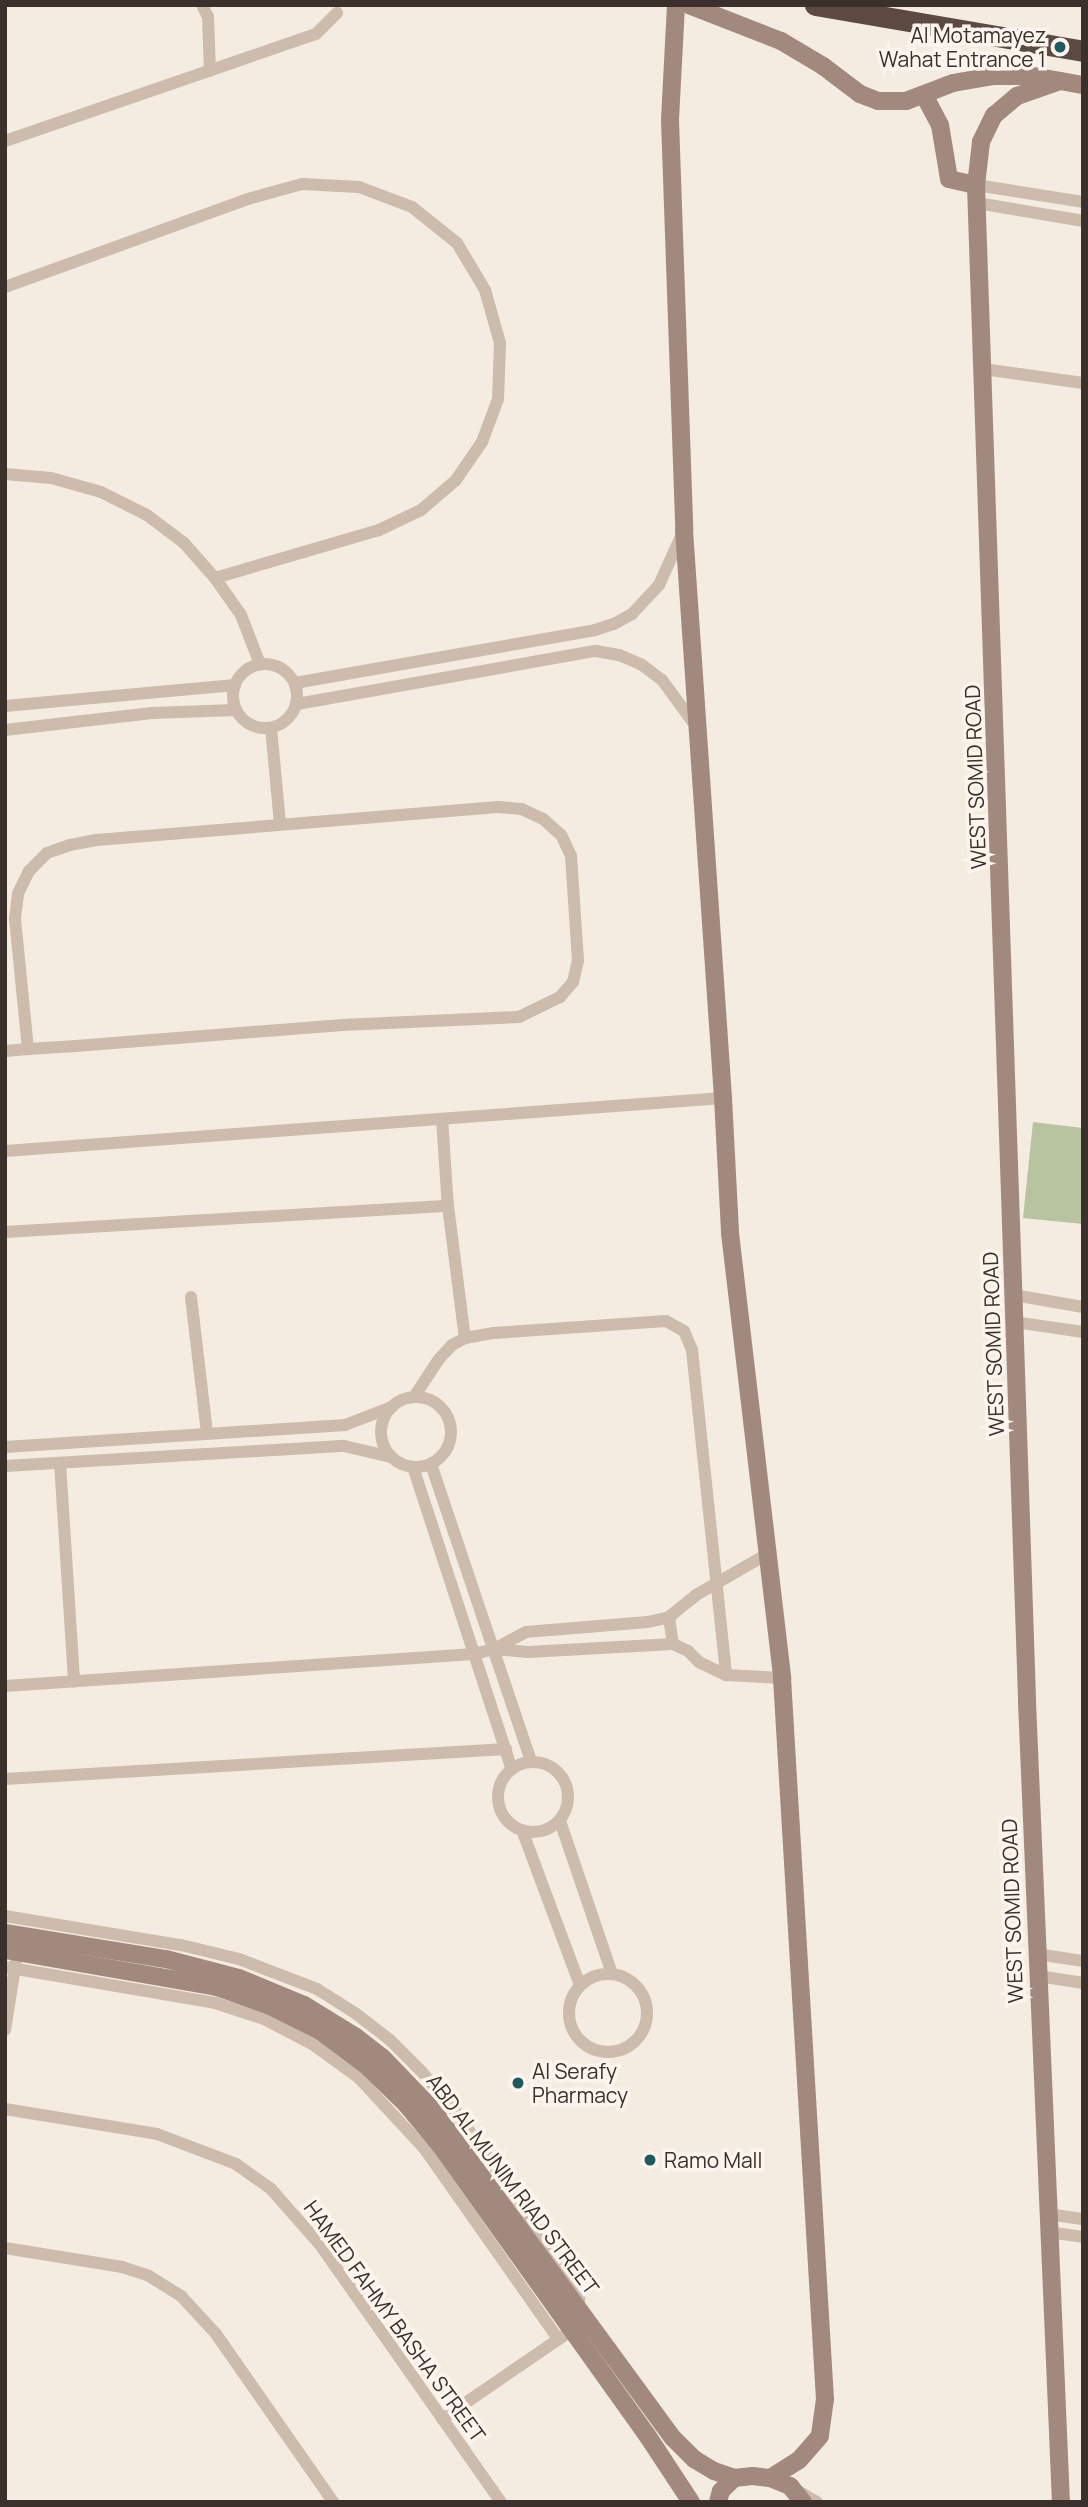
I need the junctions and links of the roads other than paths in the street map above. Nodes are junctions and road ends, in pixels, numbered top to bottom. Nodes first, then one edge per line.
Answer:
1 (202, 5) edge
2 (676, 5) edge
3 (689, 5) edge
4 (815, 5) edge
5 (337, 13) dead end
6 (1083, 51) edge
7 (210, 71) junction
8 (1060, 81) junction
9 (1083, 85) edge
10 (925, 94) junction
11 (5, 141) edge
12 (976, 185) junction
13 (1083, 202) edge
14 (977, 203) junction
15 (1083, 221) edge
16 (5, 287) edge
17 (983, 369) junction
18 (1083, 383) edge
19 (5, 474) edge
20 (684, 530) junction
21 (215, 578) junction
22 (260, 664) junction
23 (295, 683) junction
24 (235, 685) junction
25 (297, 704) junction
26 (5, 706) edge
27 (236, 710) junction
28 (271, 728) junction
29 (698, 729) junction
30 (5, 730) edge
31 (280, 824) junction
32 (28, 1049) junction
33 (5, 1051) edge
34 (723, 1098) junction
35 (442, 1119) junction
36 (5, 1151) edge
37 (448, 1206) junction
38 (5, 1232) edge
39 (1014, 1295) junction
40 (191, 1297) dead end
41 (1083, 1307) edge
42 (1014, 1322) junction
43 (1083, 1332) edge
44 (465, 1338) junction
45 (414, 1397) junction
46 (391, 1407) junction
47 (206, 1434) junction
48 (5, 1447) edge
49 (391, 1457) junction
50 (61, 1463) junction
51 (432, 1464) junction
52 (5, 1466) edge
53 (413, 1467) junction
54 (769, 1553) junction
55 (716, 1583) junction
56 (669, 1617) junction
57 (673, 1644) junction
58 (494, 1649) junction
59 (474, 1654) junction
60 (726, 1675) junction
61 (782, 1678) junction
62 (74, 1682) junction
63 (5, 1686) edge
64 (506, 1749) junction
65 (531, 1762) junction
66 (512, 1769) junction
67 (5, 1779) edge
68 (559, 1821) junction
69 (522, 1830) junction
70 (5, 1916) edge
71 (13, 1946) edge
72 (1037, 1954) junction
73 (1083, 1961) edge
74 (612, 1974) junction
75 (1038, 1976) junction
76 (1083, 1983) edge
77 (580, 1985) junction
78 (5, 2030) edge
79 (5, 2109) edge
80 (1083, 2219) edge
81 (1047, 2223) junction
82 (1083, 2237) edge
83 (5, 2248) edge
84 (582, 2314) junction
85 (564, 2335) junction
86 (442, 2419) junction
87 (734, 2478) junction
88 (770, 2478) junction
89 (790, 2486) junction
90 (333, 2502) edge
91 (500, 2502) edge
92 (691, 2502) edge
93 (718, 2502) edge
94 (803, 2502) edge
95 (817, 2502) edge
96 (1061, 2502) edge

1 - 7 street
2 - 20 street
3 - 10 street
4 - 6 highway
5 - 7 street
7 - 11 street
8 - 9 street
8 - 10 street
8 - 12 street, WEST SOMID ROAD
10 - 12 street
12 - 13 street
12 - 14 street, WEST SOMID ROAD
14 - 15 street
14 - 17 street, WEST SOMID ROAD
16 - 21 street
17 - 18 street
17 - 39 street, WEST SOMID ROAD
19 - 21 street
20 - 23 street
20 - 29 street
21 - 22 street
22 - 23 street
22 - 24 street
23 - 25 street
24 - 26 street
24 - 27 street
25 - 28 street
25 - 29 street
27 - 28 street
27 - 30 street
28 - 31 street
29 - 34 street
31 - 32 street
31 - 32 street
32 - 33 street
34 - 35 street
34 - 54 street
35 - 36 street
35 - 37 street
37 - 38 street
37 - 44 street
39 - 41 street
39 - 42 street, WEST SOMID ROAD
40 - 47 street
42 - 43 street
42 - 72 street, WEST SOMID ROAD
44 - 45 street
44 - 55 street
45 - 46 street
45 - 51 street
46 - 47 street
46 - 49 street
47 - 48 street
49 - 50 street
49 - 53 street
50 - 52 street
50 - 62 street
51 - 53 street
51 - 58 street
53 - 59 street
54 - 55 street
54 - 61 street
55 - 56 street
55 - 60 street
56 - 57 street
56 - 58 street
57 - 58 street
57 - 60 street
58 - 59 street
58 - 65 street
59 - 62 street
59 - 64 street
60 - 61 street
61 - 88 street
62 - 63 street
64 - 66 street
64 - 67 street
65 - 66 street
65 - 68 street
66 - 69 street
68 - 69 street
68 - 74 street
69 - 77 street
70 - 71 street
71 - 78 street
71 - 84 street, ABD AL MUNIM RIAD STREET
71 - 85 street, ABD AL MUNIM RIAD STREET
72 - 73 street
72 - 75 street, WEST SOMID ROAD
74 - 77 street
74 - 77 street
75 - 76 street
75 - 81 street, WEST SOMID ROAD
79 - 86 street, HAMED FAHMY BASHA STREET
80 - 81 street
81 - 82 street
81 - 96 street, WEST SOMID ROAD
83 - 90 street
84 - 85 street
84 - 87 street, ABD AL MUNIM RIAD STREET
85 - 86 street
85 - 92 street, ABD AL MUNIM RIAD STREET
86 - 91 street, HAMED FAHMY BASHA STREET
87 - 88 street
87 - 93 street
88 - 89 street
89 - 94 street
89 - 95 street

